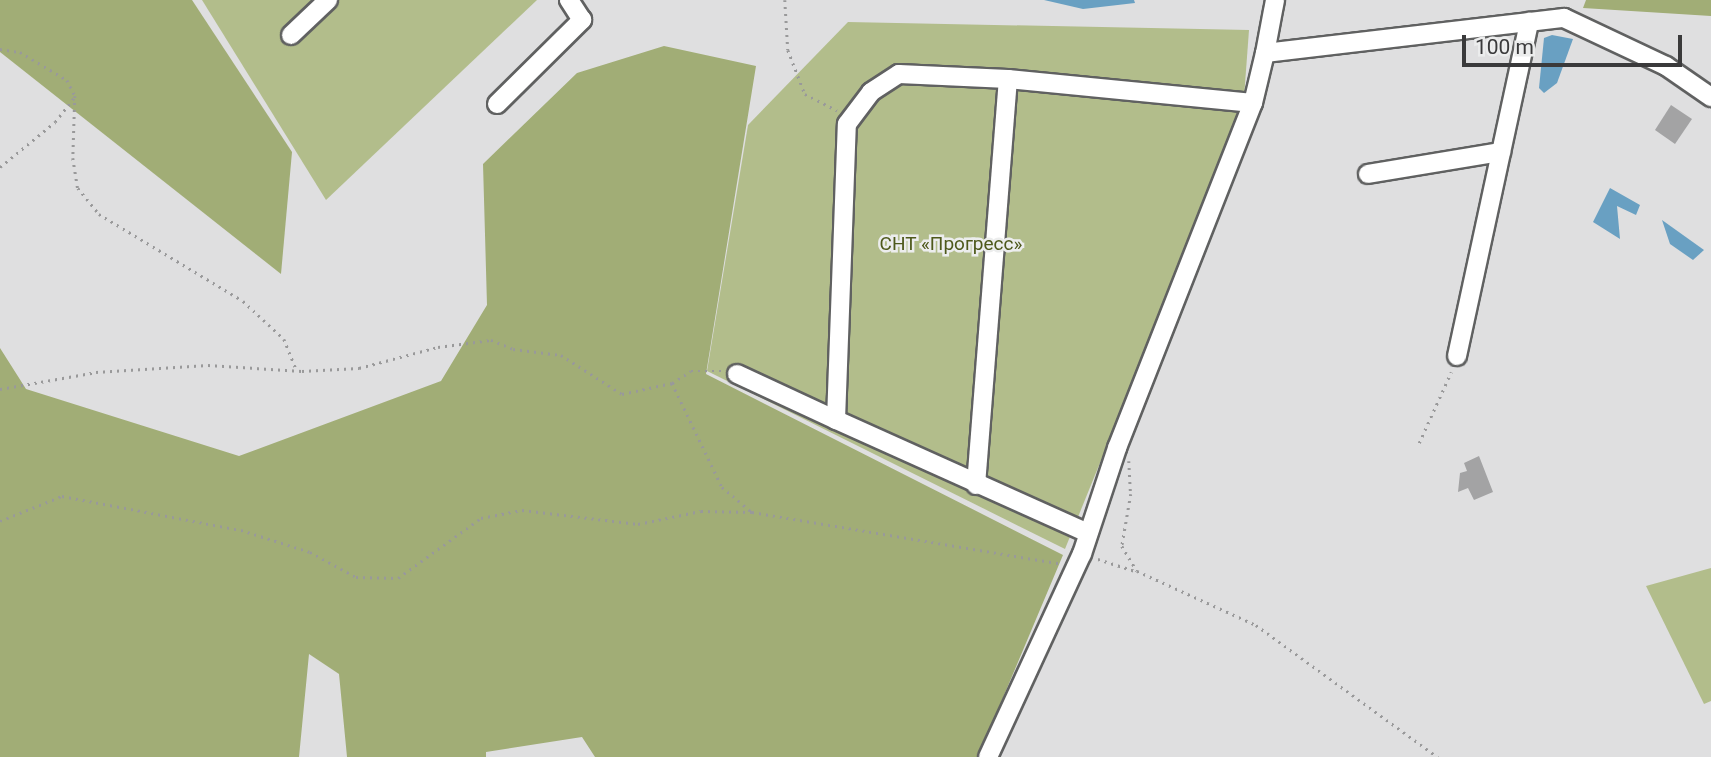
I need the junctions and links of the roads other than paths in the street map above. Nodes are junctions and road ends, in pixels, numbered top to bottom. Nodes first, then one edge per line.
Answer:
1 (328, 0) edge
2 (569, 0) edge
3 (1275, 0) edge
4 (1529, 22) junction
5 (291, 35) dead end
6 (1265, 53) junction
7 (1008, 79) junction
8 (1711, 97) edge
9 (1253, 103) junction
10 (497, 104) dead end
11 (1501, 152) junction
12 (1368, 174) dead end
13 (1457, 356) road end
14 (737, 374) road end
15 (836, 420) junction
16 (976, 485) junction
17 (1088, 533) junction
18 (988, 757) edge

1 - 5 street
2 - 10 street
3 - 6 street
4 - 6 street
4 - 8 street
4 - 11 street
6 - 9 street
7 - 9 street
7 - 15 street
7 - 16 street
9 - 17 street
11 - 12 street
11 - 13 street
14 - 15 street
15 - 16 street
16 - 17 street
17 - 18 street

